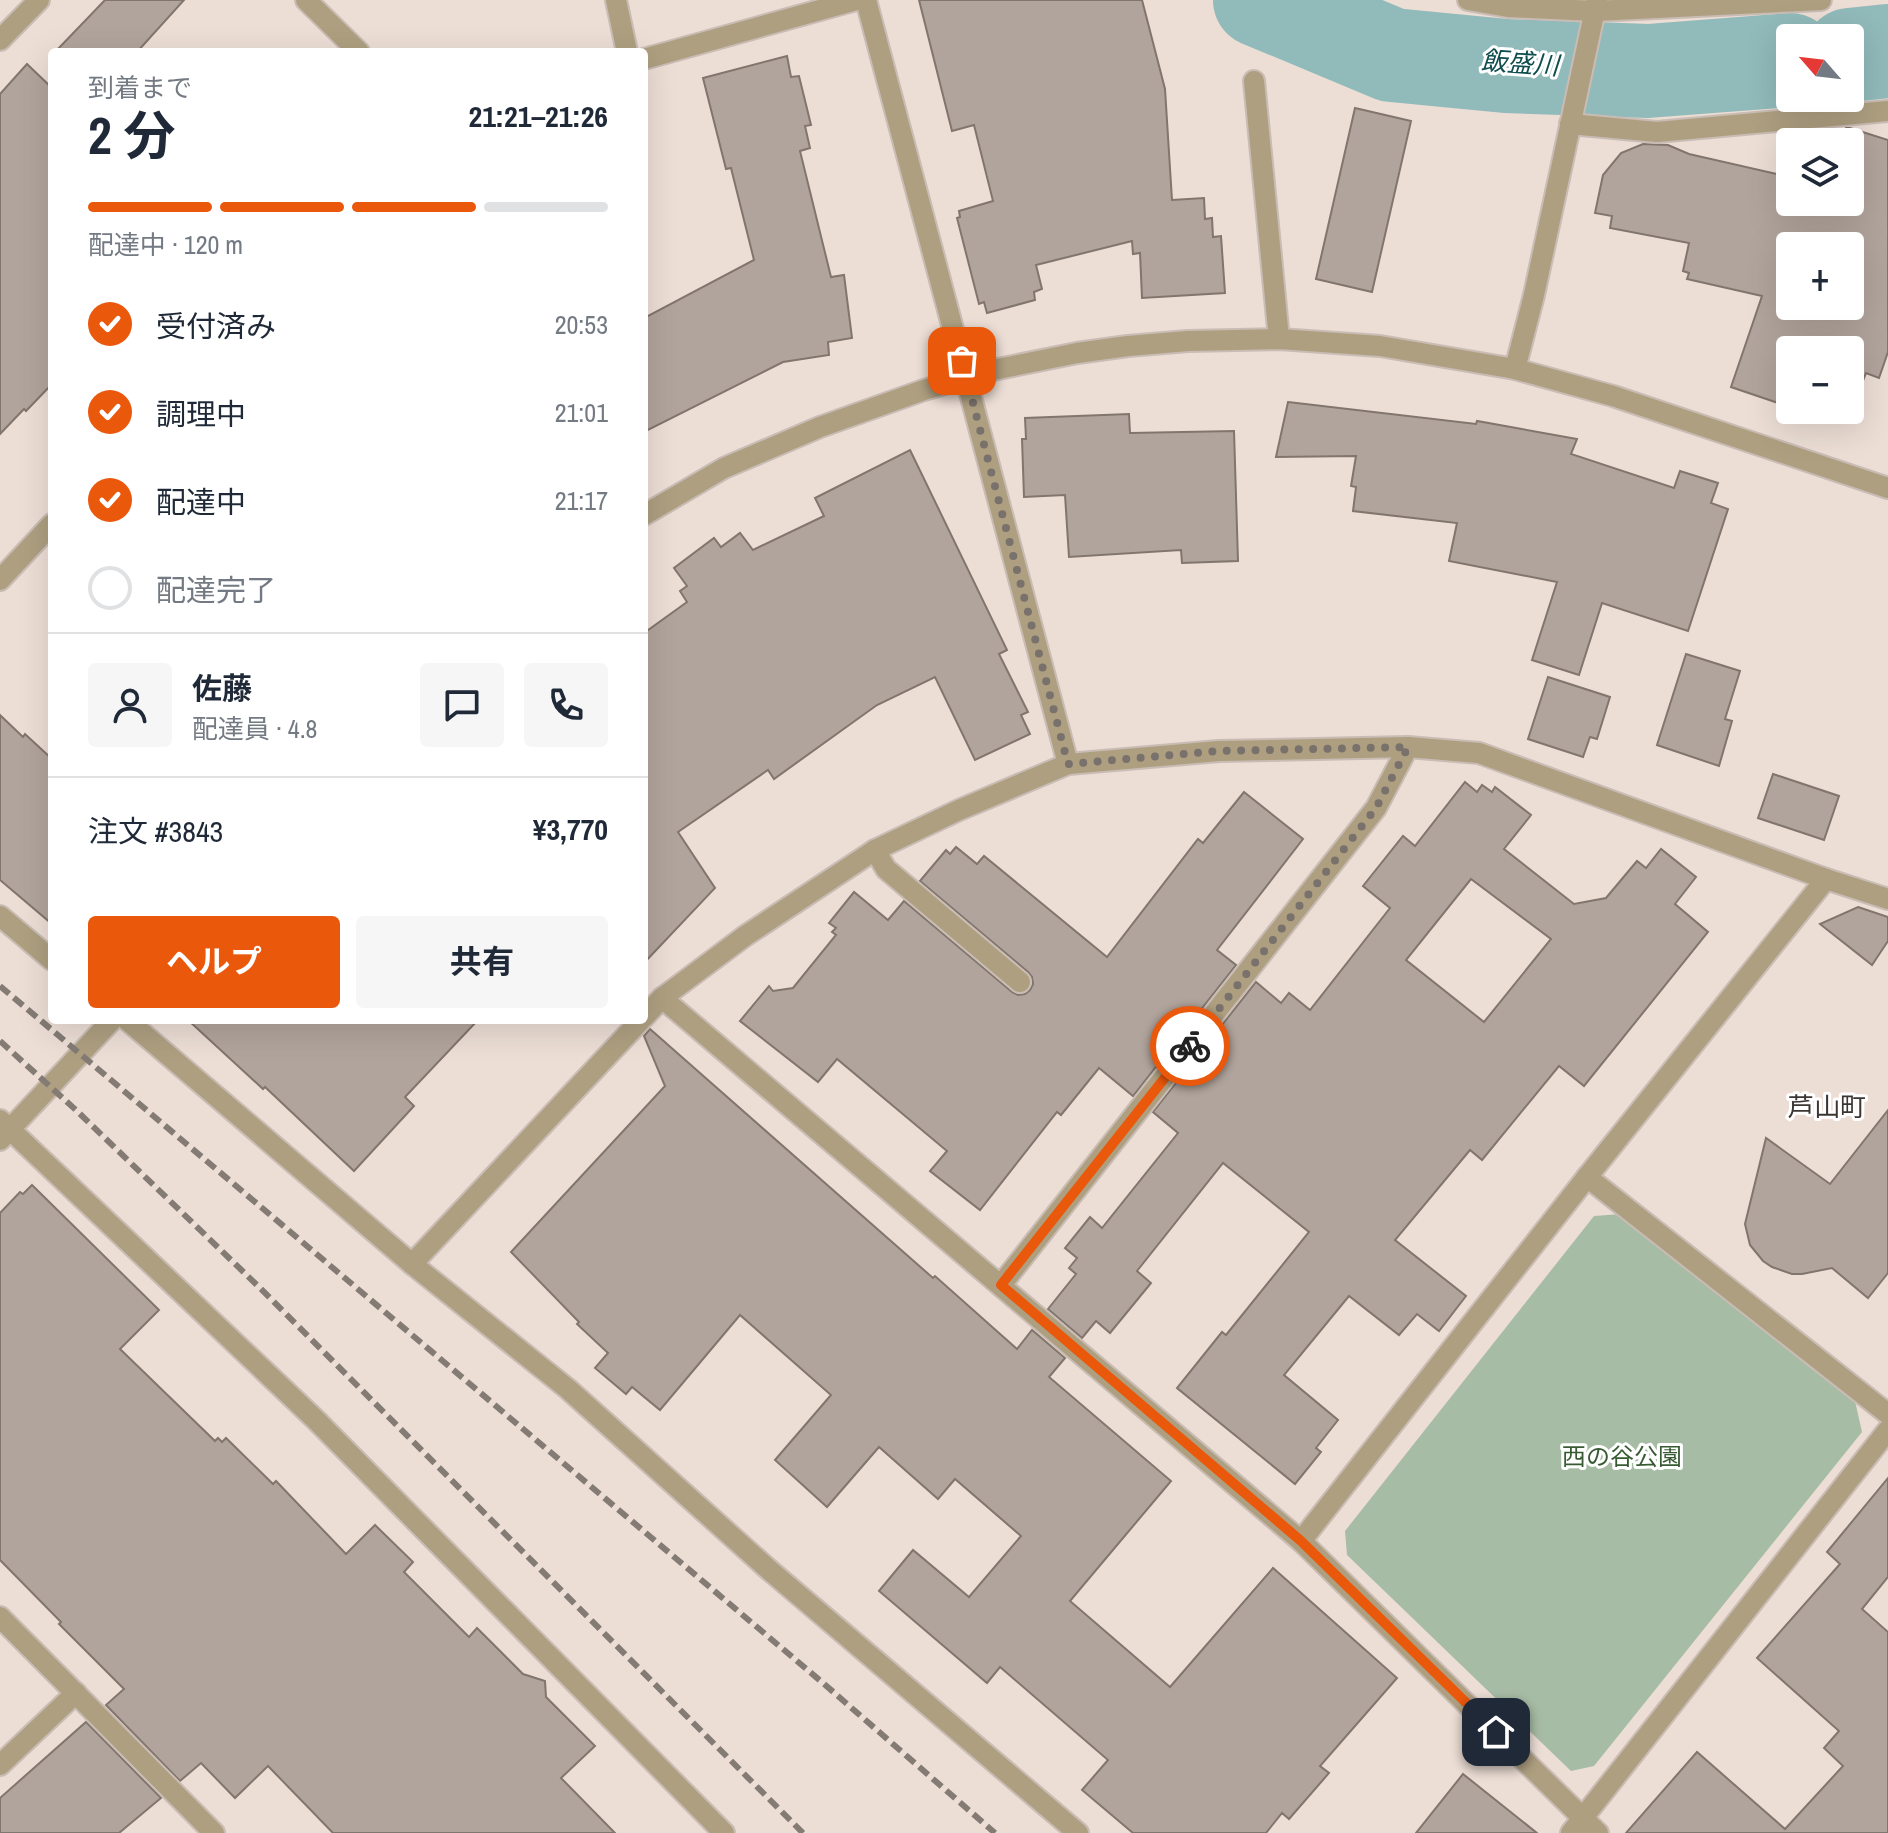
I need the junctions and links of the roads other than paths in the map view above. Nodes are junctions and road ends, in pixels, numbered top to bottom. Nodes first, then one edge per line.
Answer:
1 (39, 0) edge
2 (306, 0) edge
3 (616, 0) edge
4 (856, 0) edge
5 (866, 0) edge
6 (1468, 0) edge
7 (1821, 0) edge
8 (1595, 12) edge
9 (0, 40) edge
10 (355, 48) edge
11 (626, 48) edge
12 (648, 58) edge
13 (1254, 81) dead end
14 (1888, 111) edge
15 (1572, 118) junction
16 (1279, 339) junction
17 (1515, 369) junction
18 (966, 378) junction
19 (1888, 488) edge
20 (648, 513) edge
21 (48, 528) edge
22 (0, 580) edge
23 (1408, 747) junction
24 (1068, 764) junction
25 (875, 850) junction
26 (1826, 879) junction
27 (1888, 899) edge
28 (0, 916) edge
29 (48, 957) edge
30 (1020, 982) dead end
31 (662, 998) junction
32 (648, 1013) edge
33 (108, 1024) edge
34 (132, 1024) edge
35 (638, 1024) edge
36 (3, 1129) edge
37 (1587, 1177) junction
38 (412, 1264) junction
39 (1001, 1285) junction
40 (1888, 1414) edge
41 (1888, 1430) edge
42 (1301, 1541) junction
43 (0, 1617) edge
44 (76, 1693) junction
45 (0, 1765) edge
46 (1577, 1825) edge
47 (214, 1833) edge
48 (724, 1833) edge
49 (1078, 1833) edge
50 (1598, 1833) edge

1 - 9 street
2 - 10 street
3 - 11 street
4 - 12 street
5 - 18 street
6 - 8 street
7 - 8 street
8 - 15 street
13 - 16 street
14 - 15 street
15 - 17 street
16 - 17 street
16 - 18 street
17 - 19 street
18 - 20 street
18 - 24 street
21 - 22 street
23 - 24 street
23 - 26 street
23 - 39 street
24 - 25 street
25 - 30 street
25 - 31 street
26 - 27 street
26 - 37 street
28 - 29 street
31 - 32 street
31 - 39 street
33 - 36 street
34 - 38 street
35 - 38 street
36 - 48 street
37 - 40 street
37 - 42 street
38 - 49 street
39 - 42 street
41 - 46 street
42 - 46 street
43 - 44 street
44 - 45 street
44 - 47 street
46 - 50 street

